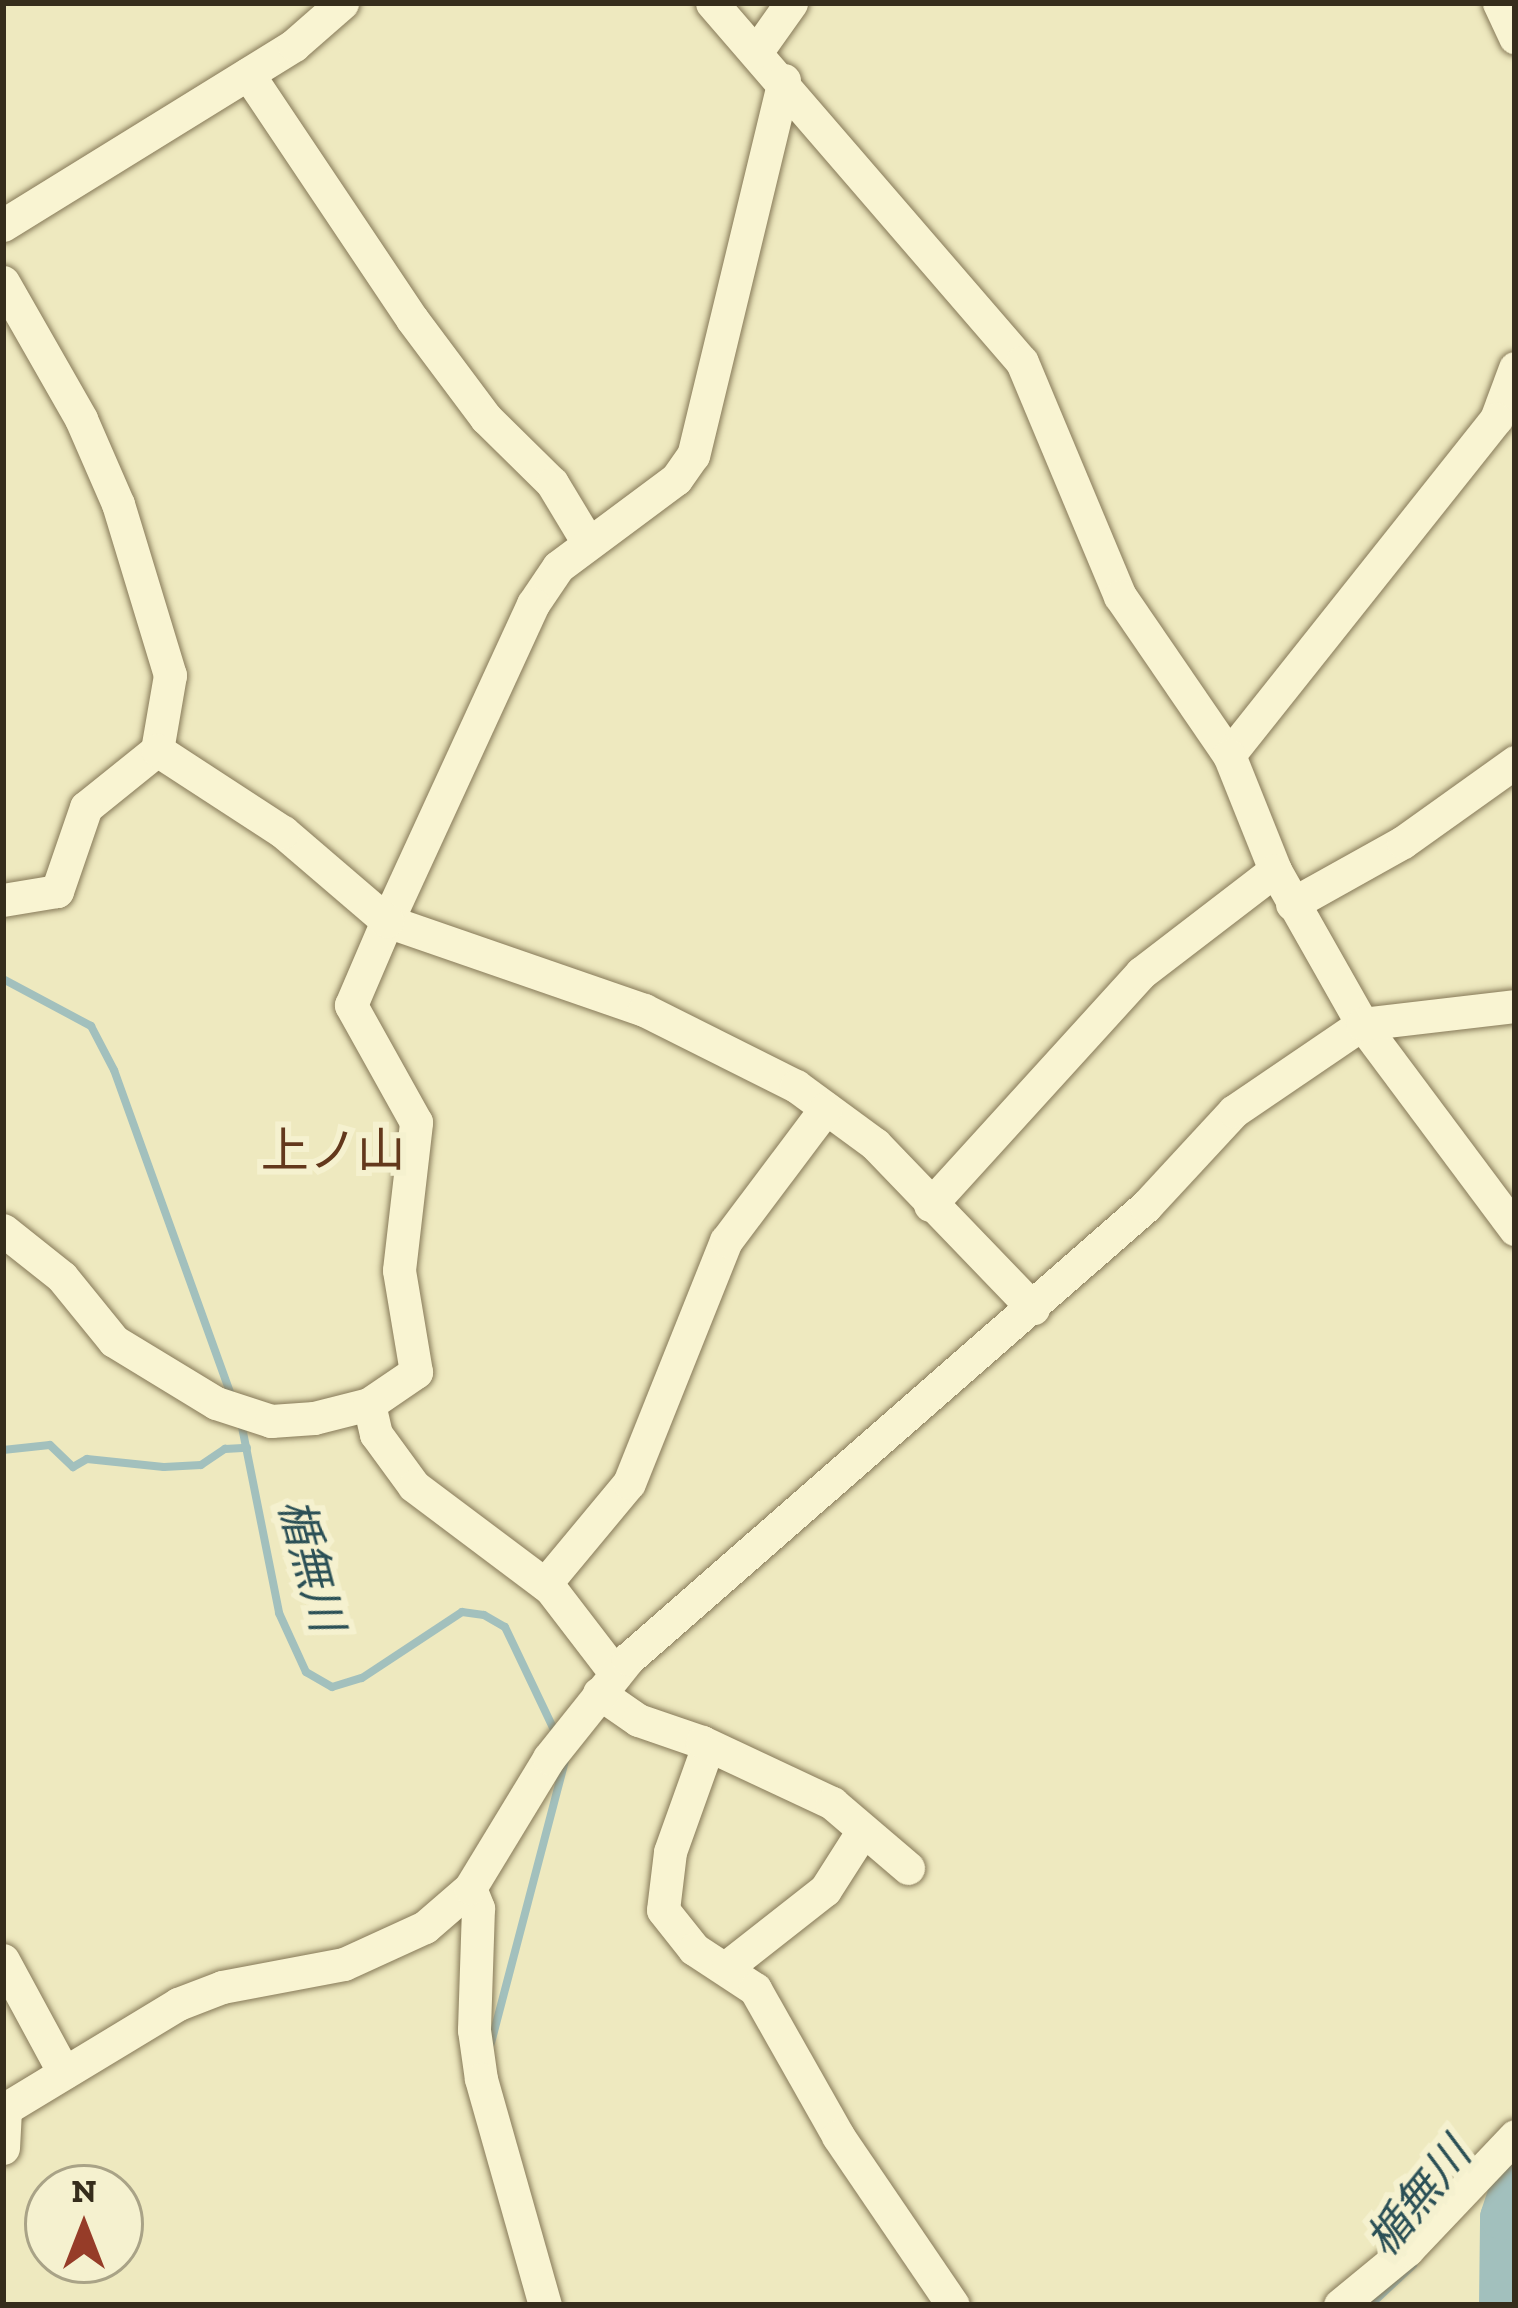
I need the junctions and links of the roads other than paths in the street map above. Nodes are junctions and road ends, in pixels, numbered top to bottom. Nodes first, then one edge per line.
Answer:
1 (342, 3) edge
2 (712, 3) edge
3 (791, 3) edge
4 (1499, 3) edge
5 (1515, 37) edge
6 (758, 51) junction
7 (248, 74) junction
8 (784, 80) junction
9 (3, 225) edge
10 (3, 282) edge
11 (1515, 368) edge
12 (1506, 427) edge
13 (587, 542) junction
14 (157, 750) junction
15 (1229, 755) junction
16 (1515, 762) edge
17 (1275, 870) junction
18 (3, 900) edge
19 (1292, 904) junction
20 (387, 921) junction
21 (1515, 1006) edge
22 (1362, 1024) junction
23 (826, 1108) junction
24 (929, 1205) junction
25 (1515, 1229) edge
26 (3, 1230) edge
27 (1033, 1308) junction
28 (369, 1404) junction
29 (545, 1583) junction
30 (608, 1684) junction
31 (702, 1742) junction
32 (862, 1832) junction
33 (908, 1868) dead end
34 (470, 1888) junction
35 (3, 1960) edge
36 (728, 1966) junction
37 (64, 2073) junction
38 (4, 2109) edge
39 (1515, 2136) edge
40 (3, 2148) edge
41 (545, 2305) edge
42 (953, 2305) edge
43 (1340, 2305) edge

1 - 7 street
2 - 6 street
3 - 6 street
4 - 5 street
6 - 8 street
7 - 9 street
7 - 13 street
8 - 13 street
8 - 15 street
10 - 14 street
11 - 12 street
12 - 15 street
13 - 20 street
14 - 18 street
14 - 20 street
15 - 17 street
16 - 19 street
17 - 19 street
17 - 24 street
19 - 22 street
20 - 23 street
20 - 28 street
21 - 22 street
22 - 25 street
22 - 27 street
23 - 24 street
23 - 29 street
24 - 27 street
26 - 28 street
27 - 30 street
28 - 29 street
29 - 30 street
30 - 31 street
30 - 34 street
31 - 32 street
31 - 36 street
32 - 33 street
32 - 36 street
34 - 37 street
34 - 41 street
35 - 37 street
36 - 42 street
37 - 38 street
38 - 40 street
39 - 43 street

